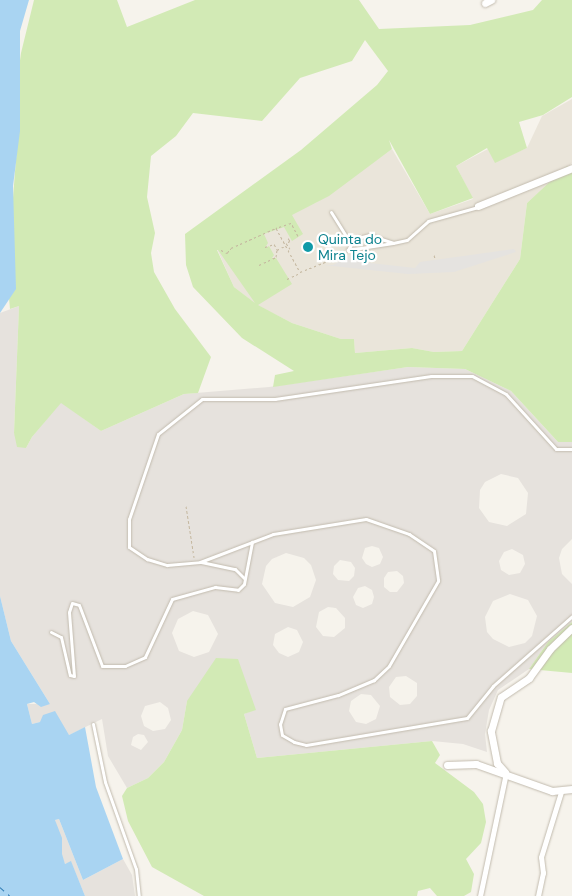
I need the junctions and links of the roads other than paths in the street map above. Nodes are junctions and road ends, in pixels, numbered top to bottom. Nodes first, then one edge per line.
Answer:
1 (572, 168) edge
2 (478, 206) joint
3 (331, 212) dead end
4 (393, 243) junction
5 (351, 244) junction
6 (572, 449) edge
7 (252, 542) junction
8 (200, 562) junction
9 (244, 578) junction
10 (572, 616) edge
11 (572, 628) edge
12 (51, 632) dead end
13 (93, 724) dead end
14 (447, 765) dead end
15 (505, 772) junction
16 (572, 789) edge
17 (561, 792) junction
18 (139, 896) edge
19 (480, 896) edge
20 (538, 896) edge

1 - 2 street
2 - 4 lane
3 - 5 lane
4 - 5 lane
4 - 5 lane
6 - 8 lane
7 - 8 lane
7 - 9 lane
7 - 10 lane
8 - 9 lane
9 - 12 lane
11 - 15 street
13 - 18 lane
14 - 15 street
15 - 17 street
15 - 19 street
16 - 17 street
17 - 20 street

